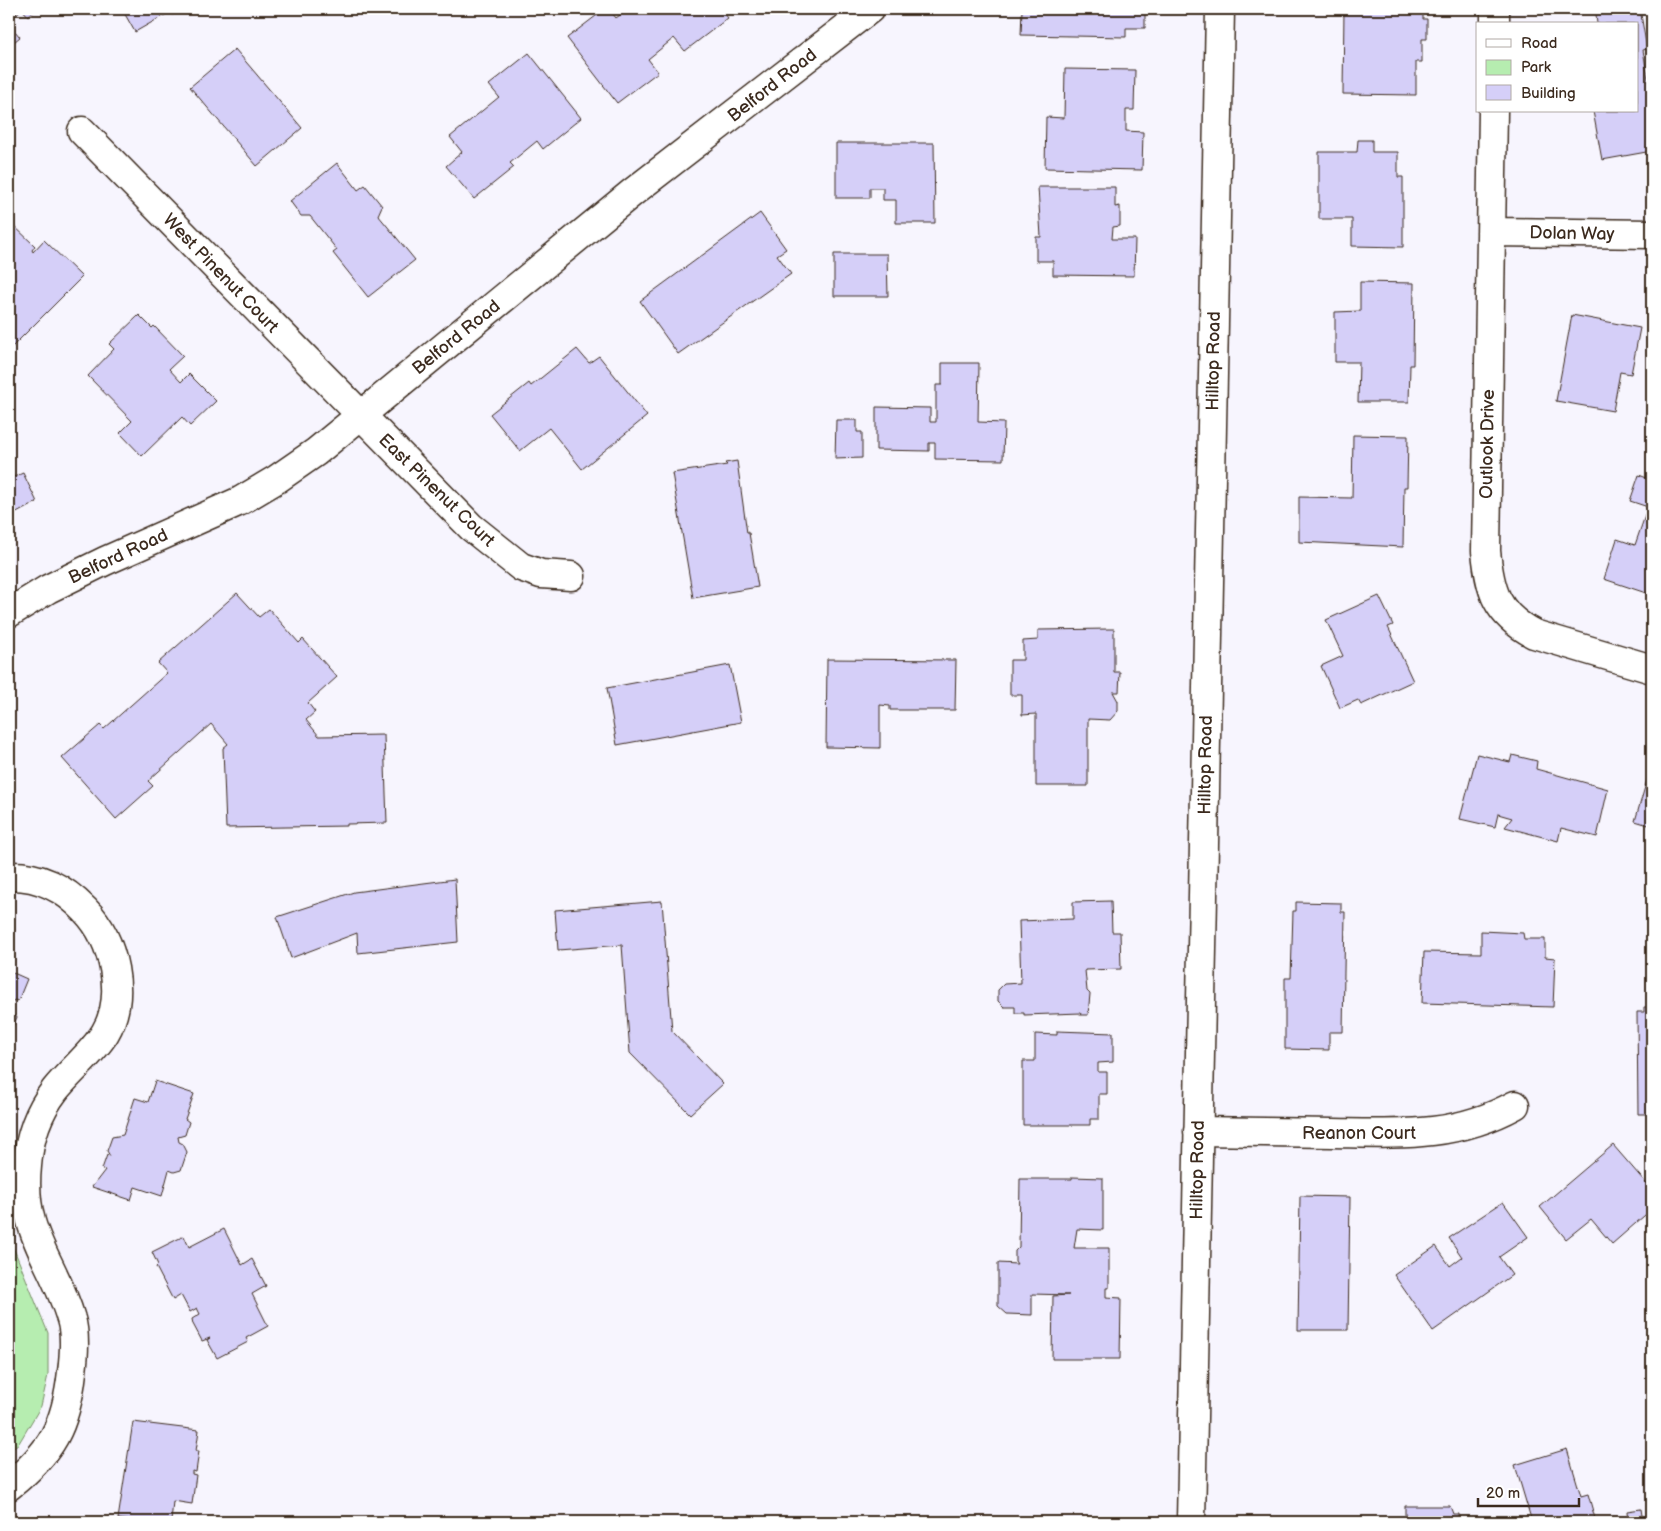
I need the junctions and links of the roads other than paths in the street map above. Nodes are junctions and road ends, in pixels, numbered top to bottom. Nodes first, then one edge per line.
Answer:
1 (870, 9) edge
2 (1220, 9) edge
3 (1495, 9) edge
4 (1495, 22) edge
5 (1493, 112) edge
6 (82, 131) dead end
7 (1491, 232) junction
8 (1652, 234) edge
9 (360, 416) junction
10 (571, 576) dead end
11 (9, 613) edge
12 (1652, 669) edge
13 (9, 876) edge
14 (1515, 1105) dead end
15 (1198, 1131) junction
16 (9, 1486) edge
17 (1190, 1522) edge

1 - 9 street, Belford Road
2 - 15 street, Hilltop Road
3 - 4 street
5 - 7 street, Outlook Drive
6 - 9 street, West Pinenut Court
7 - 8 street, Dolan Way
7 - 12 street, Outlook Drive
9 - 10 street, East Pinenut Court
9 - 11 street, Belford Road
13 - 16 street
14 - 15 street, Reanon Court
15 - 17 street, Hilltop Road

